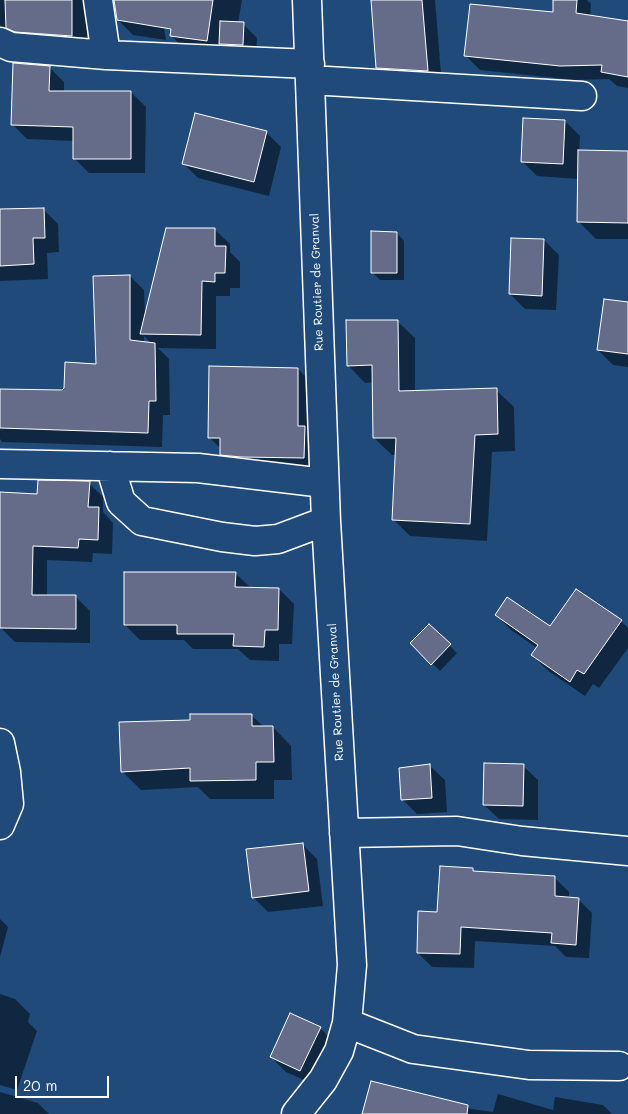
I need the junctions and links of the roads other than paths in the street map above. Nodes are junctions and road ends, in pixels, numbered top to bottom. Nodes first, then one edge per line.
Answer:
1 (98, 0) edge
2 (307, 0) edge
3 (0, 42) edge
4 (106, 55) junction
5 (310, 72) junction
6 (582, 96) dead end
7 (0, 464) edge
8 (110, 466) junction
9 (324, 483) junction
10 (326, 521) junction
11 (0, 743) edge
12 (0, 826) edge
13 (344, 834) junction
14 (628, 851) edge
15 (347, 1023) junction
16 (618, 1066) dead end
17 (296, 1114) edge

1 - 4 street
2 - 5 street, Rue Routier de Granval
3 - 4 street
4 - 5 street
5 - 6 street
5 - 9 street, Rue Routier de Granval
7 - 8 street
8 - 9 street
8 - 10 street
9 - 10 street, Rue Routier de Granval
10 - 13 street, Rue Routier de Granval
11 - 12 street
13 - 14 street
13 - 15 street, Rue Routier de Granval
15 - 16 street
15 - 17 street, Rue Routier de Granval

